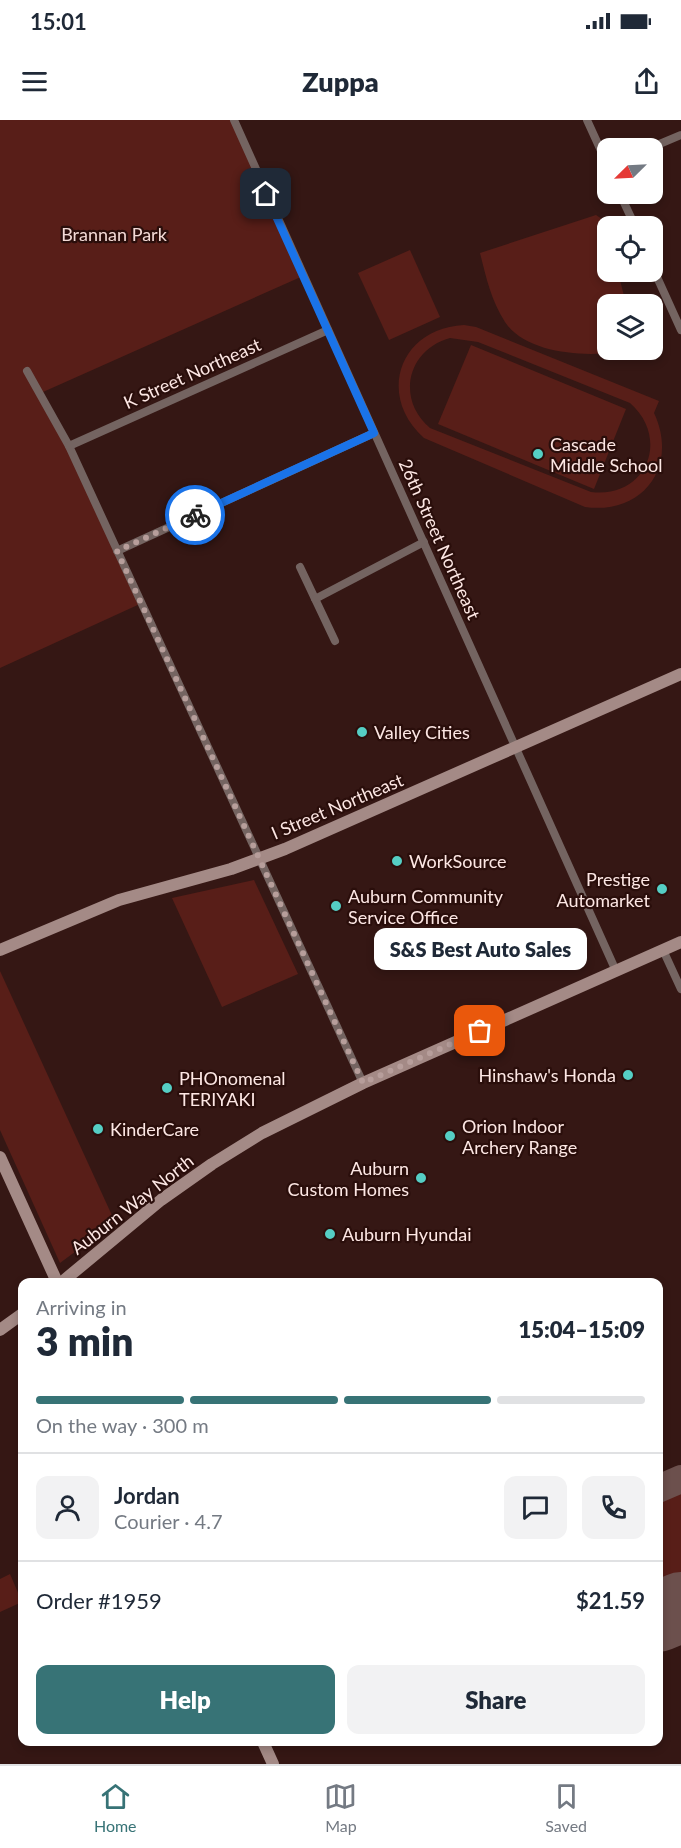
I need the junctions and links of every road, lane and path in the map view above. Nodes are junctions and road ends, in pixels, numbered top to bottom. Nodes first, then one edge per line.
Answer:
1 (234, 120) edge
2 (587, 120) edge
3 (681, 135) edge
4 (597, 142) edge
5 (663, 143) edge
6 (659, 282) edge
7 (328, 330) junction
8 (681, 330) edge
9 (27, 372) dead end
10 (374, 433) junction
11 (69, 446) junction
12 (424, 542) junction
13 (117, 551) junction
14 (300, 567) dead end
15 (315, 599) junction
16 (335, 641) dead end
17 (681, 674) edge
18 (516, 748) junction
19 (259, 859) junction
20 (681, 942) edge
21 (0, 950) edge
22 (663, 950) junction
23 (616, 971) junction
24 (681, 989) edge
25 (363, 1083) junction
26 (0, 1157) edge
27 (55, 1278) edge
28 (67, 1278) edge
29 (18, 1317) edge
30 (0, 1330) edge
31 (264, 1746) edge
32 (271, 1763) edge

1 - 7 street, 26th Street Northeast
2 - 4 street
3 - 5 street
6 - 8 street
7 - 10 street, 26th Street Northeast
7 - 11 street, K Street Northeast
9 - 11 street
10 - 12 street, 26th Street Northeast
10 - 13 street
11 - 13 street
12 - 15 street
12 - 18 street, 26th Street Northeast
13 - 19 street
14 - 15 street
15 - 16 street
17 - 18 street, I Street Northeast
18 - 19 street, I Street Northeast
18 - 23 street, 26th Street Northeast
19 - 21 street, I Street Northeast
19 - 25 street
20 - 22 street, Auburn Way North
22 - 23 street, Auburn Way North
22 - 24 street
23 - 25 street, Auburn Way North
25 - 28 street, Auburn Way North
26 - 27 street
29 - 30 street
31 - 32 street

